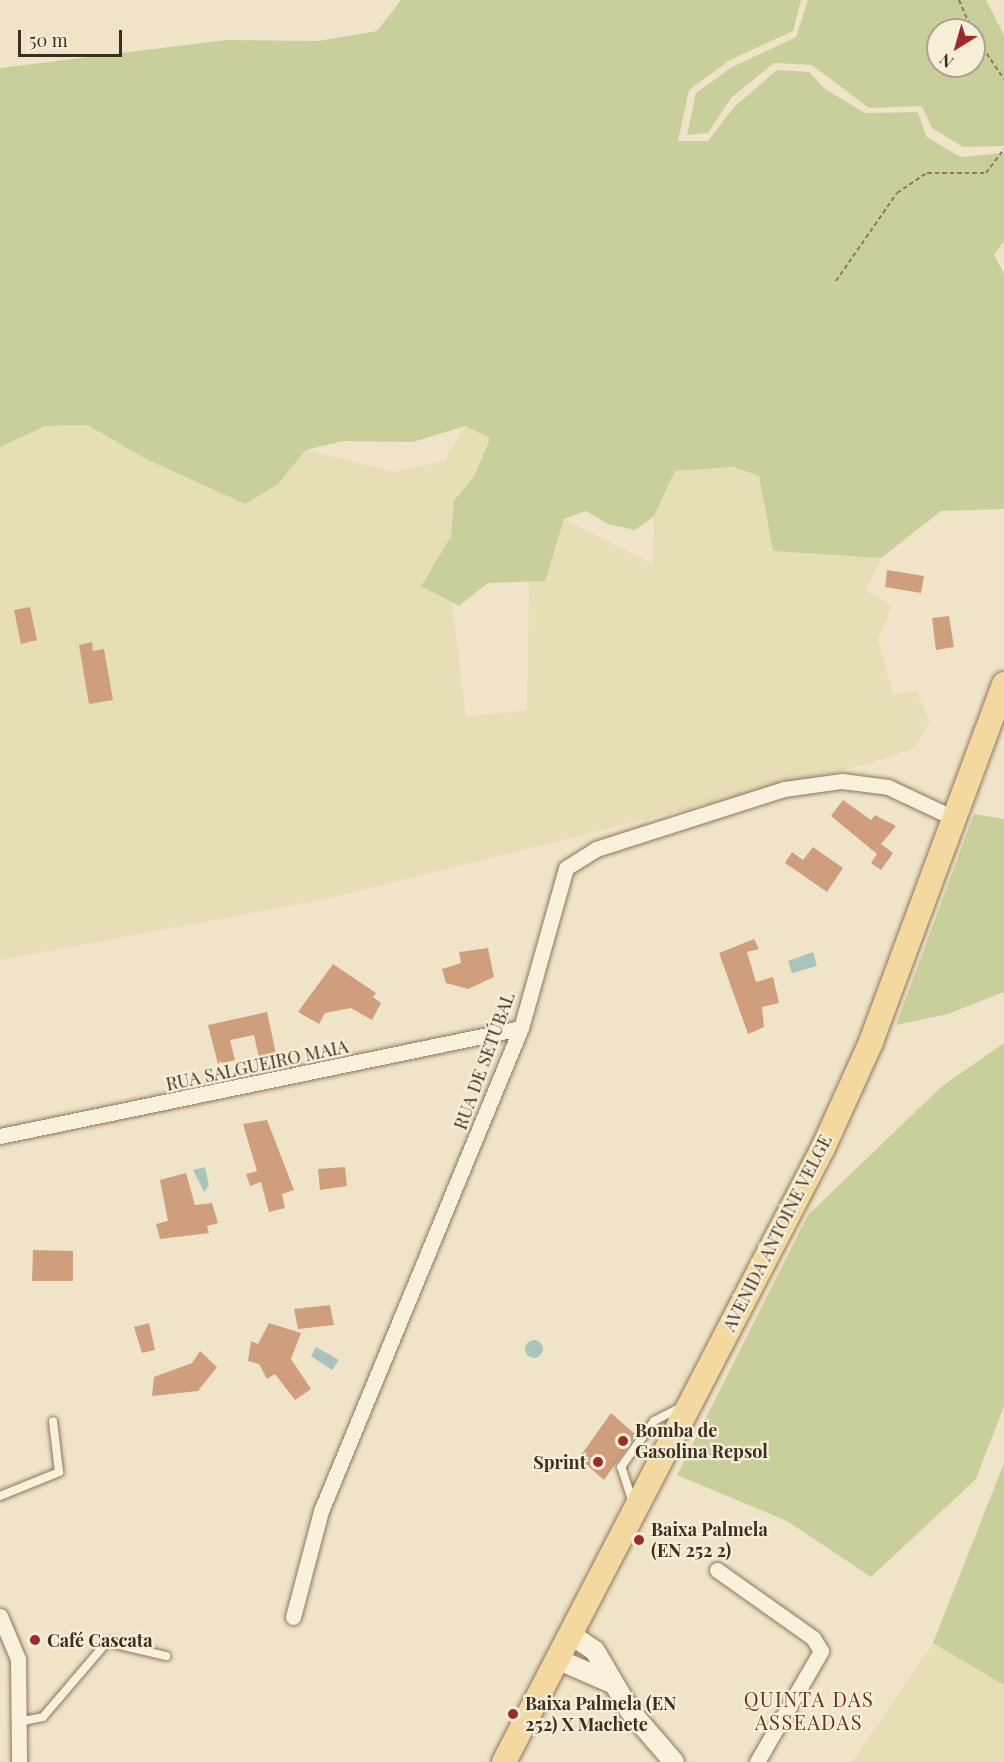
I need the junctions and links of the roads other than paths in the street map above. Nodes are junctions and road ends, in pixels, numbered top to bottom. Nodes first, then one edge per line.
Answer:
1 (1004, 684) edge
2 (956, 819) junction
3 (521, 1028) junction
4 (0, 1136) edge
5 (53, 1421) dead end
6 (0, 1496) edge
7 (717, 1570) dead end
8 (0, 1616) edge
9 (293, 1617) dead end
10 (570, 1634) junction
11 (166, 1656) dead end
12 (557, 1659) junction
13 (612, 1683) junction
14 (22, 1721) junction
15 (19, 1762) edge
16 (504, 1762) edge
17 (674, 1762) edge
18 (757, 1762) edge

1 - 2 main road, AVENIDA ANTOINE VELGE
2 - 3 street, RUA DE SETÚBAL
2 - 10 main road, AVENIDA ANTOINE VELGE
3 - 4 street, RUA SALGUEIRO MAIA
3 - 9 street, RUA DE SETÚBAL
5 - 6 lane
7 - 18 street
8 - 14 street
10 - 12 main road, AVENIDA ANTOINE VELGE
10 - 13 street
11 - 14 lane
12 - 13 street
12 - 16 main road, AVENIDA ANTOINE VELGE
13 - 17 street
14 - 15 street

